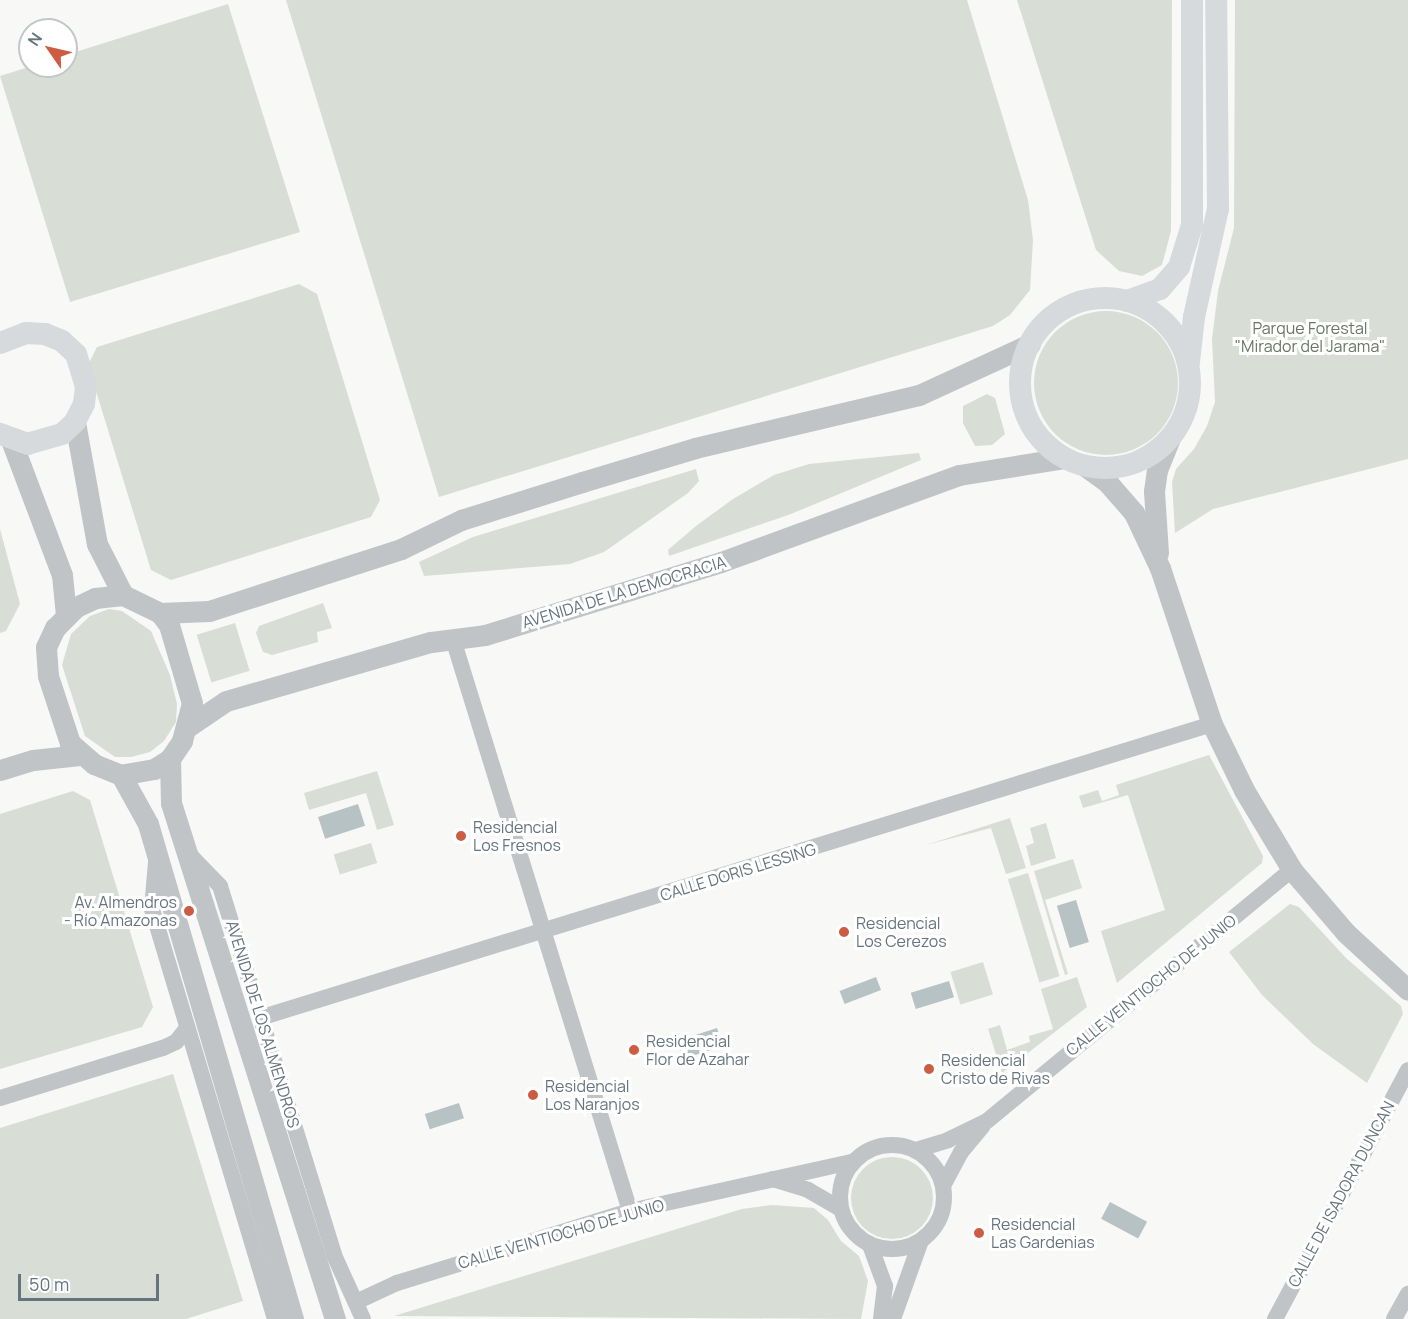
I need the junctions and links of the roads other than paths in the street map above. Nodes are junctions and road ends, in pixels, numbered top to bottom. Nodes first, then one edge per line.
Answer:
1 (1192, 0) edge
2 (1216, 0) edge
3 (1127, 301) junction
4 (0, 343) edge
5 (1030, 344) junction
6 (1188, 367) junction
7 (75, 422) junction
8 (1171, 436) junction
9 (5, 437) edge
10 (1064, 458) junction
11 (1085, 466) junction
12 (1160, 568) junction
13 (123, 595) junction
14 (160, 613) junction
15 (66, 615) junction
16 (453, 639) junction
17 (1212, 724) junction
18 (186, 728) junction
19 (80, 755) junction
20 (170, 759) junction
21 (0, 770) edge
22 (121, 775) junction
23 (188, 853) junction
24 (157, 861) junction
25 (1292, 870) junction
26 (544, 931) junction
27 (1408, 990) edge
28 (263, 1017) junction
29 (187, 1028) junction
30 (1408, 1070) edge
31 (0, 1098) edge
32 (987, 1121) junction
33 (916, 1150) junction
34 (855, 1161) junction
35 (770, 1178) junction
36 (252, 1183) junction
37 (944, 1184) junction
38 (293, 1185) junction
39 (320, 1206) junction
40 (841, 1209) junction
41 (630, 1211) junction
42 (244, 1218) junction
43 (920, 1243) junction
44 (870, 1245) junction
45 (1407, 1299) edge
46 (356, 1302) junction
47 (275, 1319) edge
48 (293, 1319) edge
49 (335, 1319) edge
50 (363, 1319) edge
51 (881, 1319) edge
52 (894, 1319) edge
53 (1275, 1319) edge
54 (1394, 1319) edge

1 - 3 main road
2 - 6 main road
3 - 5 main road
3 - 6 main road
4 - 7 main road
5 - 10 main road
5 - 14 street
6 - 8 main road
7 - 9 main road
7 - 13 street
8 - 11 main road
8 - 12 street
9 - 15 street
10 - 11 main road
10 - 16 street, AVENIDA DE LA DEMOCRACIA
11 - 12 street
12 - 17 street
13 - 14 street
13 - 15 street
14 - 18 street
15 - 19 street
16 - 18 street, AVENIDA DE LA DEMOCRACIA
16 - 26 street
17 - 25 street
17 - 26 street, CALLE DORIS LESSING
18 - 20 street
19 - 21 street
19 - 22 street
20 - 22 street
20 - 23 street, AVENIDA DE LOS ALMENDROS
22 - 24 street
23 - 28 street, AVENIDA DE LOS ALMENDROS
23 - 38 street, AVENIDA DE LOS ALMENDROS
24 - 29 street
24 - 36 street
25 - 27 street
25 - 32 street, CALLE VEINTIOCHO DE JUNIO
26 - 28 street, CALLE DORIS LESSING
26 - 41 street
28 - 39 street, AVENIDA DE LOS ALMENDROS
29 - 31 street
29 - 42 street
30 - 53 street, CALLE DE ISADORA DUNCAN
32 - 33 street, CALLE VEINTIOCHO DE JUNIO
32 - 37 street
33 - 34 street
33 - 37 street
34 - 35 street, CALLE VEINTIOCHO DE JUNIO
34 - 40 street
35 - 40 street
35 - 41 street, CALLE VEINTIOCHO DE JUNIO
36 - 42 street
36 - 48 street
37 - 43 street
38 - 39 street
38 - 49 street, AVENIDA DE LOS ALMENDROS
39 - 46 street, AVENIDA DE LOS ALMENDROS
40 - 44 street
41 - 46 street, CALLE VEINTIOCHO DE JUNIO
42 - 47 street
43 - 44 street
43 - 52 street
44 - 51 street
45 - 54 street
46 - 50 street, AVENIDA DE LOS ALMENDROS

